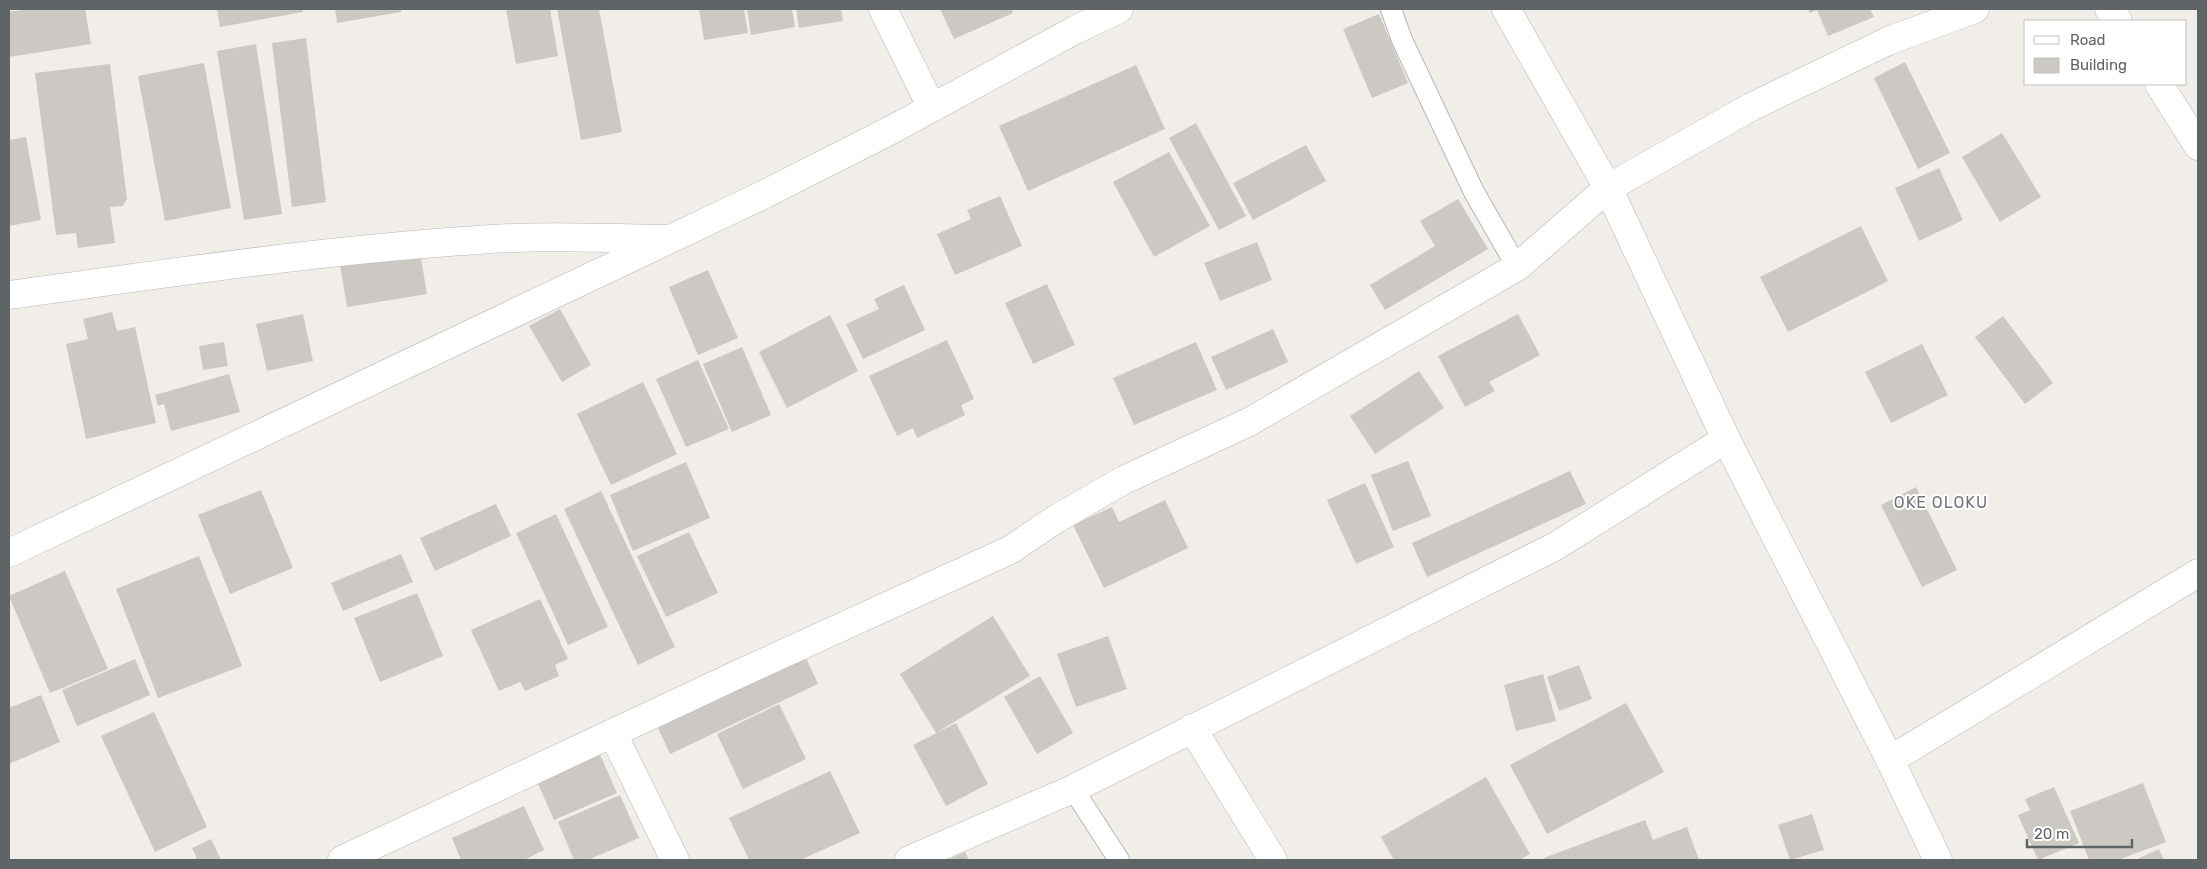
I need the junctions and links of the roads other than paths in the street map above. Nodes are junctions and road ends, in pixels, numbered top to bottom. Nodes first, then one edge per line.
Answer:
1 (883, 9) edge
2 (1119, 9) edge
3 (1391, 9) edge
4 (1506, 9) edge
5 (1975, 9) edge
6 (2109, 9) edge
7 (2117, 20) edge
8 (2160, 85) edge
9 (932, 108) junction
10 (2198, 146) edge
11 (1608, 188) junction
12 (671, 239) junction
13 (1517, 268) junction
14 (9, 295) edge
15 (1726, 439) junction
16 (9, 553) edge
17 (2198, 573) edge
18 (1192, 728) junction
19 (613, 734) junction
20 (1890, 760) junction
21 (1073, 789) junction
22 (342, 860) edge
23 (675, 860) edge
24 (909, 860) edge
25 (1119, 860) edge
26 (1273, 860) edge
27 (1938, 860) edge

1 - 9 street
2 - 9 street
3 - 13 lane
4 - 11 street
5 - 11 street
6 - 7 street
8 - 10 street
9 - 12 street
11 - 13 street
11 - 15 street
12 - 14 street
12 - 16 street
13 - 19 street
15 - 18 street
15 - 20 street
17 - 20 street
18 - 21 street
18 - 26 street
19 - 22 street
19 - 23 street
20 - 27 street
21 - 24 street
21 - 25 lane

